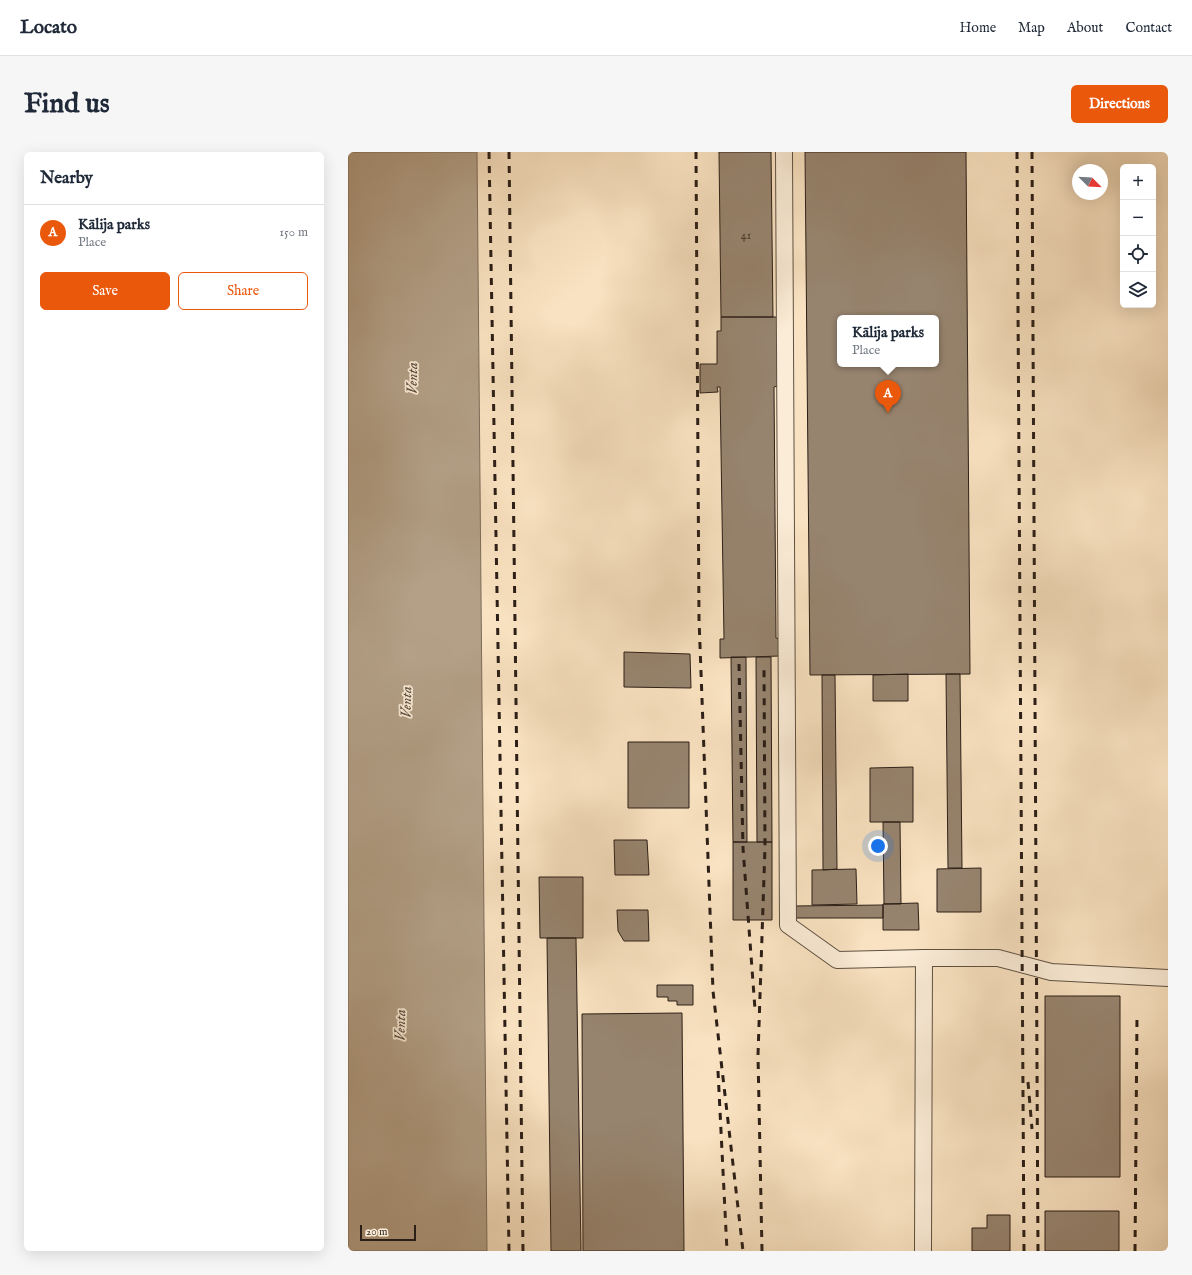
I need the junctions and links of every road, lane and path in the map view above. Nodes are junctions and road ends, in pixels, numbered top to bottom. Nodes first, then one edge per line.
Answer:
1 (784, 152) edge
2 (924, 958) junction
3 (1168, 978) edge
4 (923, 1251) edge

1 - 2 street
2 - 3 street
2 - 4 street

